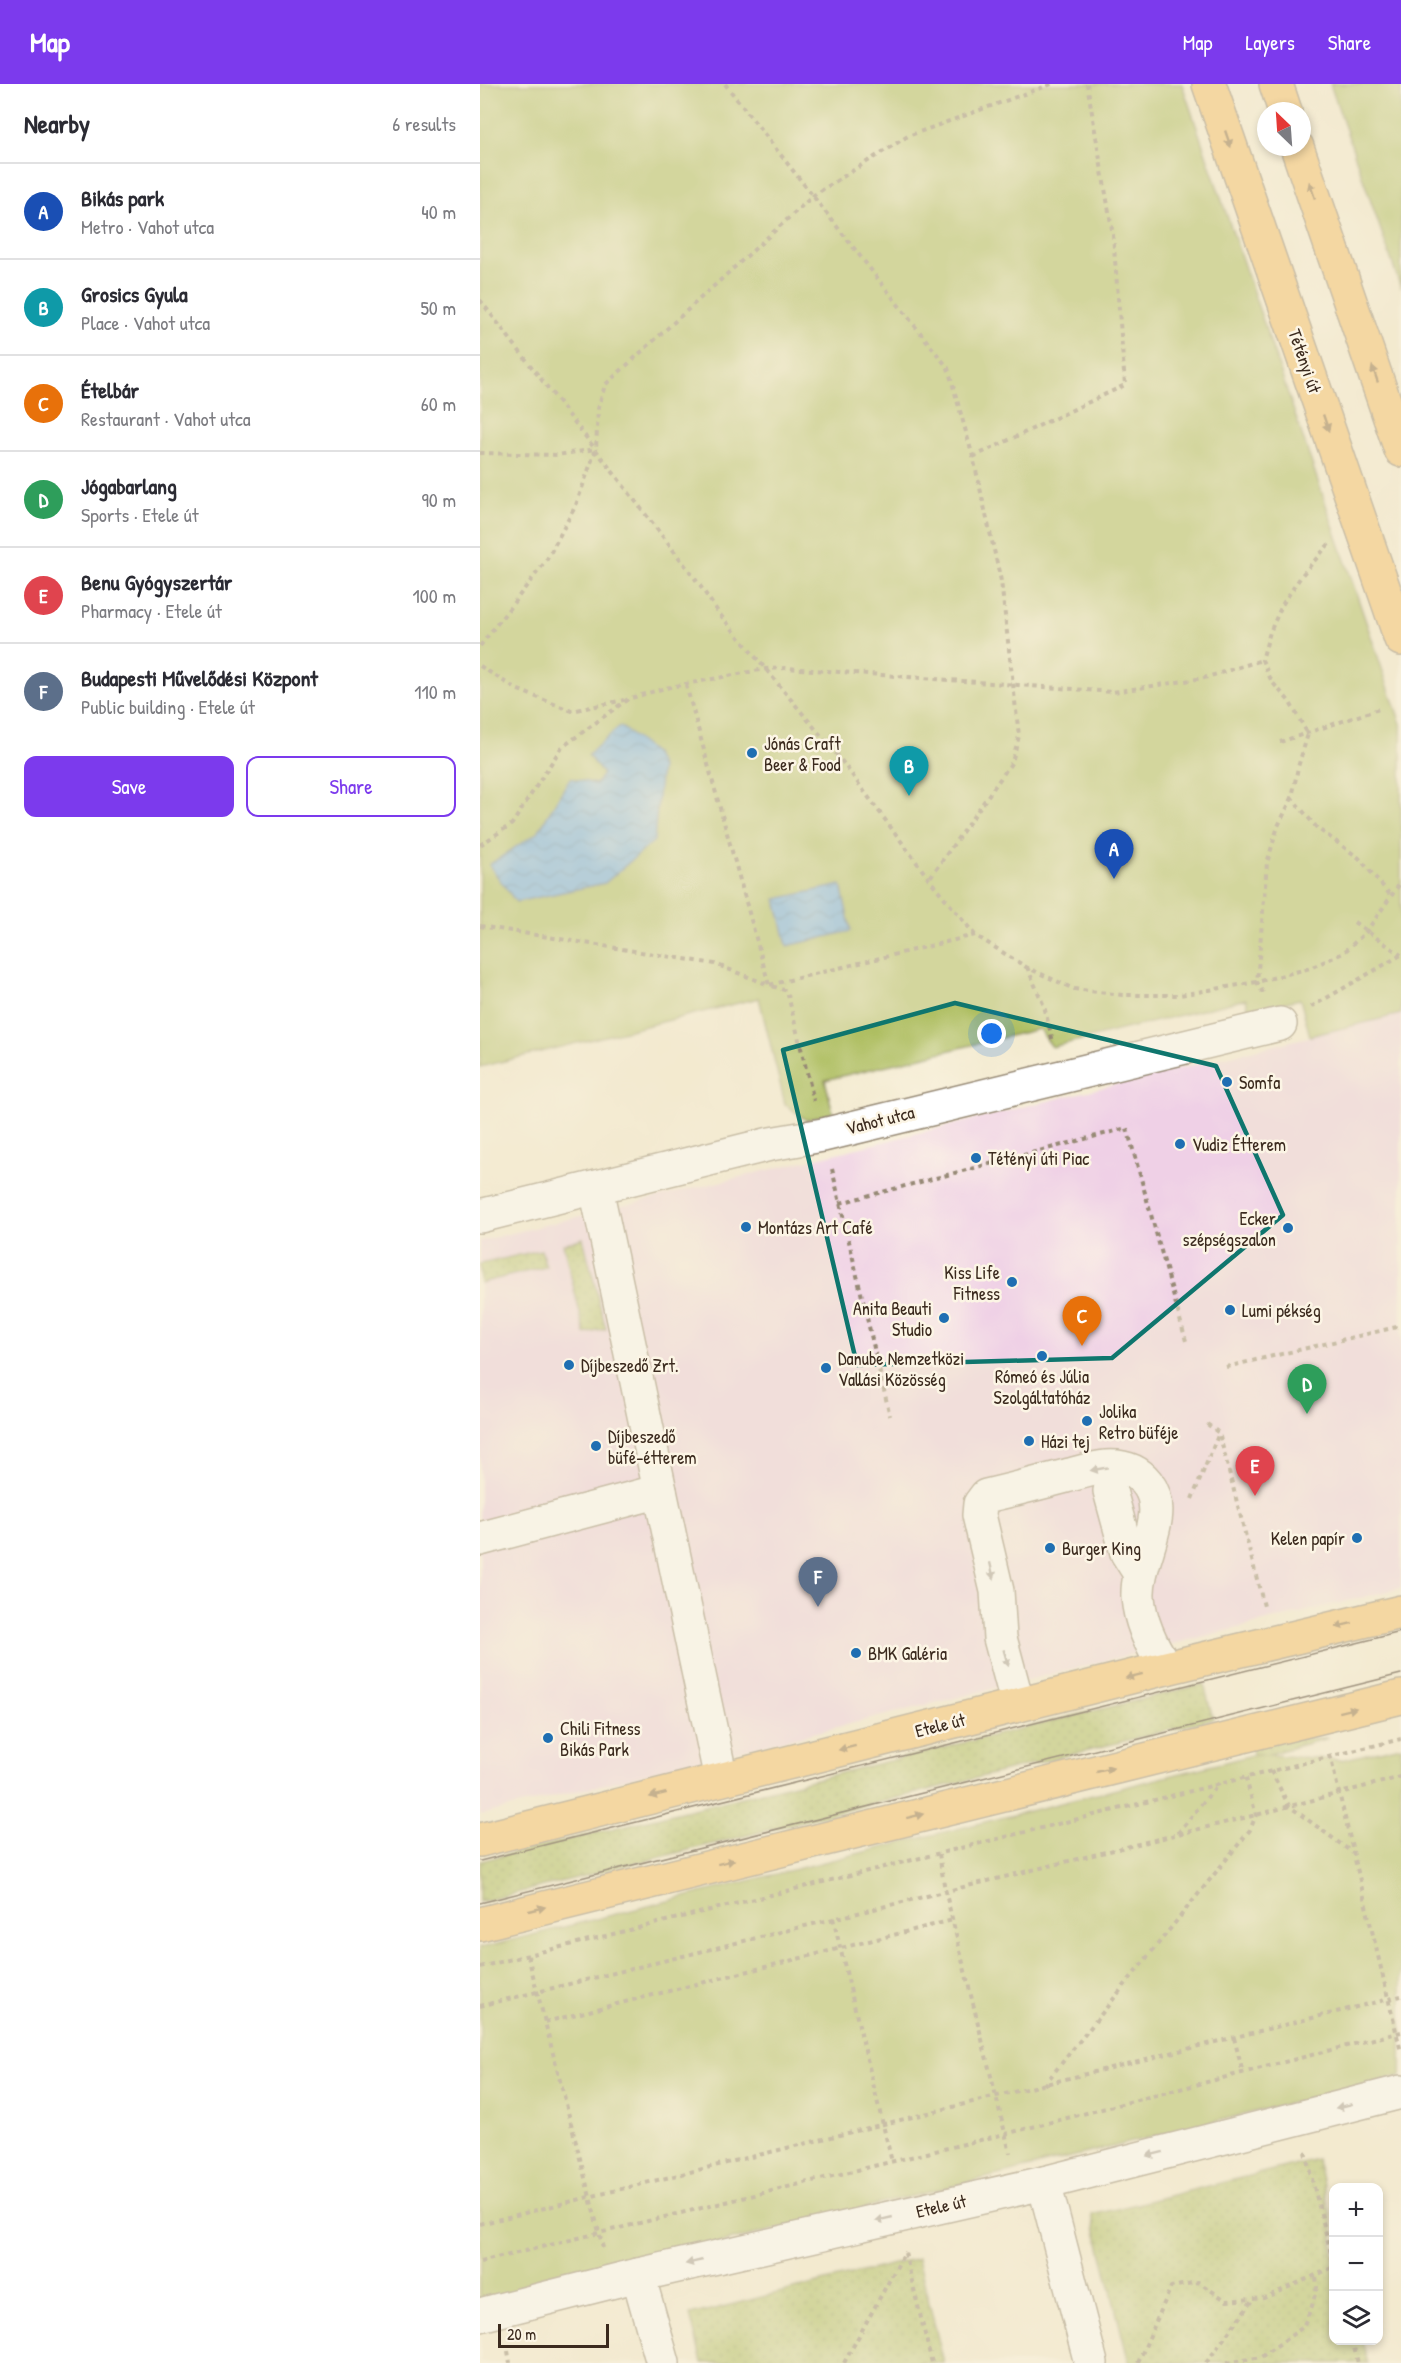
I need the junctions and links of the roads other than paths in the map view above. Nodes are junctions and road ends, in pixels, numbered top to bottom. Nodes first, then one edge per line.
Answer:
1 (1209, 84) edge
2 (1276, 84) edge
3 (1282, 102) edge
4 (1300, 156) edge
5 (1401, 450) edge
6 (1401, 639) edge
7 (1280, 1024) road end
8 (596, 1188) junction
9 (480, 1216) edge
10 (660, 1491) junction
11 (1110, 1491) dead end
12 (480, 1539) edge
13 (1139, 1572) junction
14 (1401, 1612) edge
15 (1167, 1668) junction
16 (1401, 1697) edge
17 (1018, 1705) junction
18 (721, 1779) junction
19 (480, 1840) edge
20 (480, 1924) edge
21 (1401, 2092) edge
22 (1031, 2185) junction
23 (626, 2278) junction
24 (480, 2315) edge
25 (663, 2363) edge
26 (1091, 2363) edge

1 -> 6 main road, Tétényi út
2 - 3 main road
5 -> 4 main road
7 - 8 street, Vahot utca
8 - 9 street, Vahot utca
8 - 10 street
10 - 12 street
10 - 18 street
11 - 13 street
13 - 15 street
13 -> 17 street
14 -> 15 main road, Etele út
15 -> 17 main road, Etele út
20 -> 16 main road
17 -> 18 main road, Etele út
18 -> 19 main road, Etele út
21 -> 22 street, Etele út
22 -> 23 street, Etele út
22 - 26 street
23 - 24 street, Etele út
23 - 25 street

